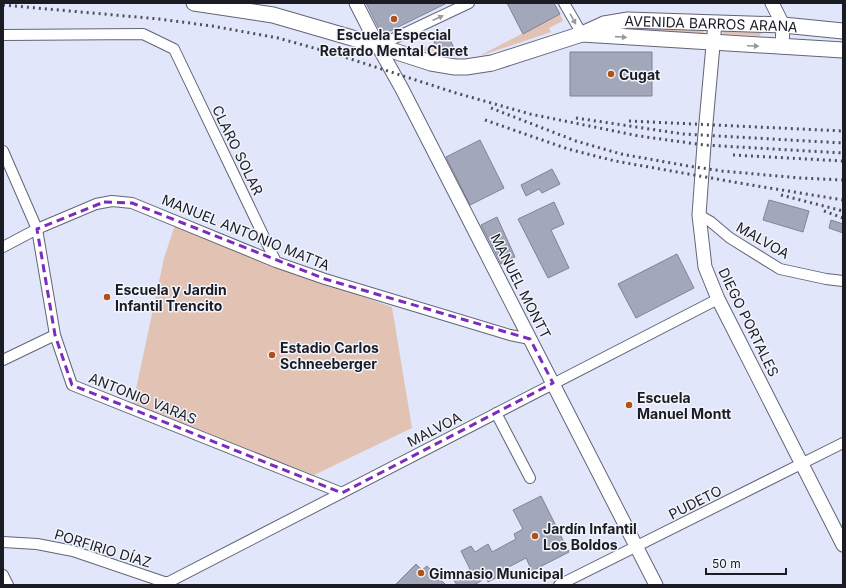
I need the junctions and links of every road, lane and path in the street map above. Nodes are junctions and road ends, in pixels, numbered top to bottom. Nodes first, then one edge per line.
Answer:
1 (194, 3) edge
2 (356, 3) edge
3 (469, 3) edge
4 (564, 3) edge
5 (772, 3) edge
6 (715, 23) junction
7 (783, 25) junction
8 (839, 28) edge
9 (582, 34) junction
10 (3, 35) edge
11 (714, 44) junction
12 (378, 46) junction
13 (782, 47) junction
14 (843, 50) edge
15 (3, 151) edge
16 (699, 215) junction
17 (37, 229) junction
18 (3, 247) edge
19 (276, 262) junction
20 (843, 281) edge
21 (718, 299) junction
22 (55, 335) junction
23 (530, 339) junction
24 (3, 360) edge
25 (553, 383) junction
26 (496, 413) junction
27 (843, 443) edge
28 (802, 463) junction
29 (530, 478) dead end
30 (342, 493) junction
31 (3, 542) edge
32 (843, 545) edge
33 (636, 546) junction
34 (3, 575) edge
35 (166, 584) edge
36 (8, 585) edge
37 (560, 585) edge
38 (656, 585) edge

1 - 12 main road, AVENIDA BARROS ARANA
2 - 12 street, MANUEL MONTT
12 -> 3 street
4 -> 9 street
5 - 7 street
6 - 7 main road, AVENIDA BARROS ARANA
6 - 9 main road, AVENIDA BARROS ARANA
6 - 11 street, DIEGO PORTALES
7 - 8 main road, AVENIDA BARROS ARANA
7 - 13 street
9 -> 11 main road, AVENIDA BARROS ARANA
9 - 12 main road, AVENIDA BARROS ARANA
10 - 19 street, CLARO SOLAR
11 -> 13 main road, AVENIDA BARROS ARANA
11 - 16 street, DIEGO PORTALES
12 - 23 street, MANUEL MONTT
13 - 14 main road, AVENIDA BARROS ARANA
15 - 17 street, ANTONIO VARAS
16 - 20 street, MALVOA
16 - 21 street, DIEGO PORTALES
17 - 18 street, MANUEL ANTONIO MATTA
17 - 19 street, MANUEL ANTONIO MATTA
17 - 22 street, ANTONIO VARAS
19 - 23 street, MANUEL ANTONIO MATTA
21 - 25 street, MALVOA
21 - 28 street, DIEGO PORTALES
22 - 24 street
22 - 30 street, ANTONIO VARAS
23 - 25 street, MANUEL MONTT
25 - 26 street, MALVOA
25 - 33 street, MANUEL MONTT
26 - 29 street
26 - 30 street, MALVOA
27 - 28 street, PUDETO
28 - 32 street, DIEGO PORTALES
28 - 33 street, PUDETO
30 - 35 street, MALVOA
31 - 35 street, PORFIRIO DÍAZ
33 - 37 street, PUDETO
33 - 38 street, MANUEL MONTT
34 - 36 street

